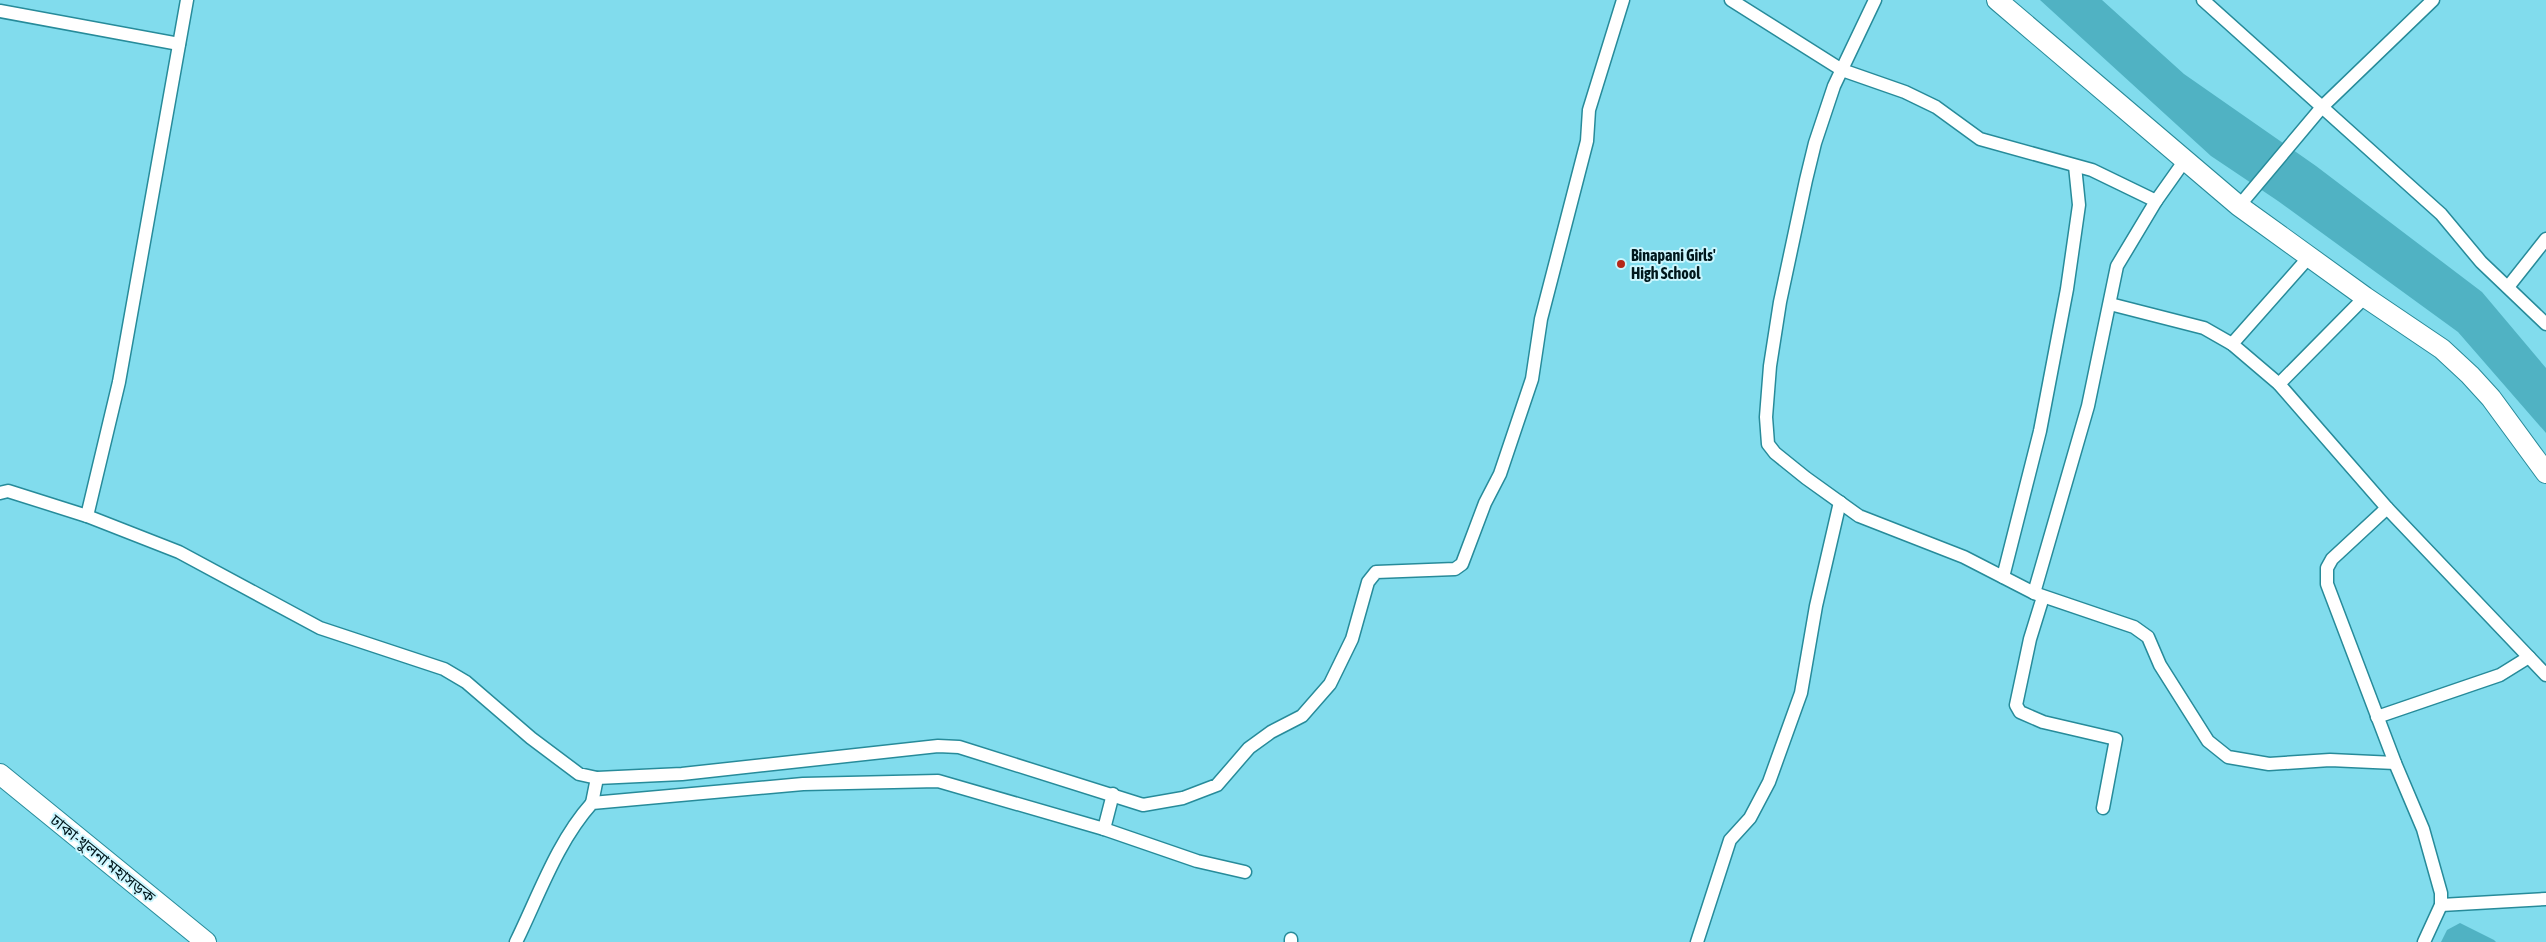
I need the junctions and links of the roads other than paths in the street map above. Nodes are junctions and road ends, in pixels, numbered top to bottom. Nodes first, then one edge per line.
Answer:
1 (187, 0) edge
2 (1623, 0) edge
3 (1731, 0) edge
4 (1875, 0) edge
5 (1997, 0) edge
6 (2203, 0) edge
7 (2433, 0) edge
8 (0, 11) edge
9 (179, 44) junction
10 (1842, 70) junction
11 (2322, 106) junction
12 (2185, 160) junction
13 (2075, 166) junction
14 (2156, 200) junction
15 (2240, 206) junction
16 (2546, 239) edge
17 (2309, 257) junction
18 (2508, 287) junction
19 (2365, 297) junction
20 (2110, 304) junction
21 (2546, 324) edge
22 (2232, 344) junction
23 (2279, 384) junction
24 (2546, 473) edge
25 (0, 493) edge
26 (1840, 502) junction
27 (2386, 508) junction
28 (87, 516) junction
29 (2003, 577) junction
30 (2038, 595) junction
31 (2528, 657) junction
32 (2546, 675) edge
33 (2377, 717) junction
34 (2395, 763) junction
35 (0, 774) edge
36 (597, 780) junction
37 (1112, 798) junction
38 (592, 801) junction
39 (2103, 808) dead end
40 (1104, 826) junction
41 (1245, 872) dead end
42 (2546, 899) edge
43 (2441, 905) junction
44 (206, 942) edge
45 (516, 942) edge
46 (1697, 942) edge
47 (2424, 942) edge

1 - 9 street
2 - 37 street
3 - 10 street
4 - 10 street
5 - 12 main road
6 - 11 street
7 - 11 street
8 - 9 street
9 - 28 street
10 - 13 street
10 - 26 street
11 - 15 street
11 - 18 street
12 - 14 street
12 - 15 main road
13 - 14 street
13 - 29 street
14 - 20 street
15 - 17 main road
16 - 18 street
17 - 19 main road
17 - 22 street
18 - 21 street
19 - 23 street
19 - 24 main road
20 - 22 street
20 - 30 street
22 - 23 street
23 - 27 street
25 - 28 street
26 - 29 street
26 - 46 street
27 - 31 street
27 - 33 street
28 - 36 street
29 - 30 street
30 - 34 street
30 - 39 street
31 - 32 street
31 - 33 street
33 - 34 street
34 - 43 street
35 - 44 main road, ঢাকা-খুলনা মহাসড়ক
36 - 37 street
36 - 38 street
37 - 40 street
38 - 40 street
38 - 45 street
40 - 41 street
42 - 43 street
43 - 47 street

